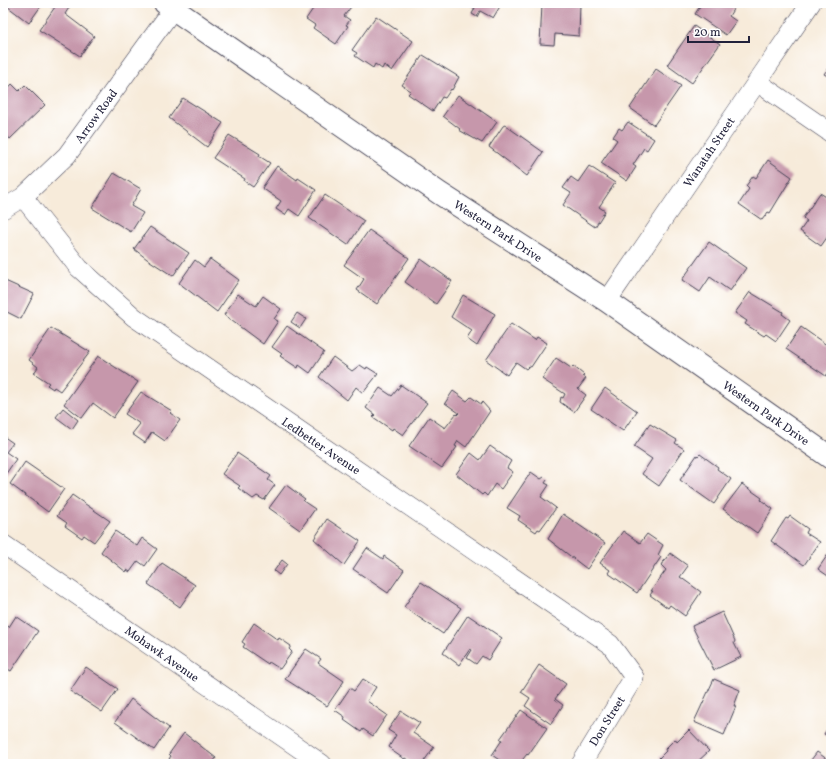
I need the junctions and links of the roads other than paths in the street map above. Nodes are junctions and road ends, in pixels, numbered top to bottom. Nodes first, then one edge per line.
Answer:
1 (811, 3) edge
2 (169, 6) edge
3 (757, 82) junction
4 (831, 133) edge
5 (23, 197) junction
6 (3, 209) edge
7 (607, 301) junction
8 (831, 458) edge
9 (3, 544) edge
10 (634, 677) joint
11 (322, 764) edge
12 (581, 764) edge

1 - 3 street, Wanatah Street
2 - 5 street, Arrow Road
2 - 7 street, Western Park Drive
3 - 4 street
3 - 7 street, Wanatah Street
5 - 6 street, Arrow Road
5 - 10 street, Ledbetter Avenue
7 - 8 street, Western Park Drive
9 - 11 street, Mohawk Avenue
10 - 12 street, Don Street

